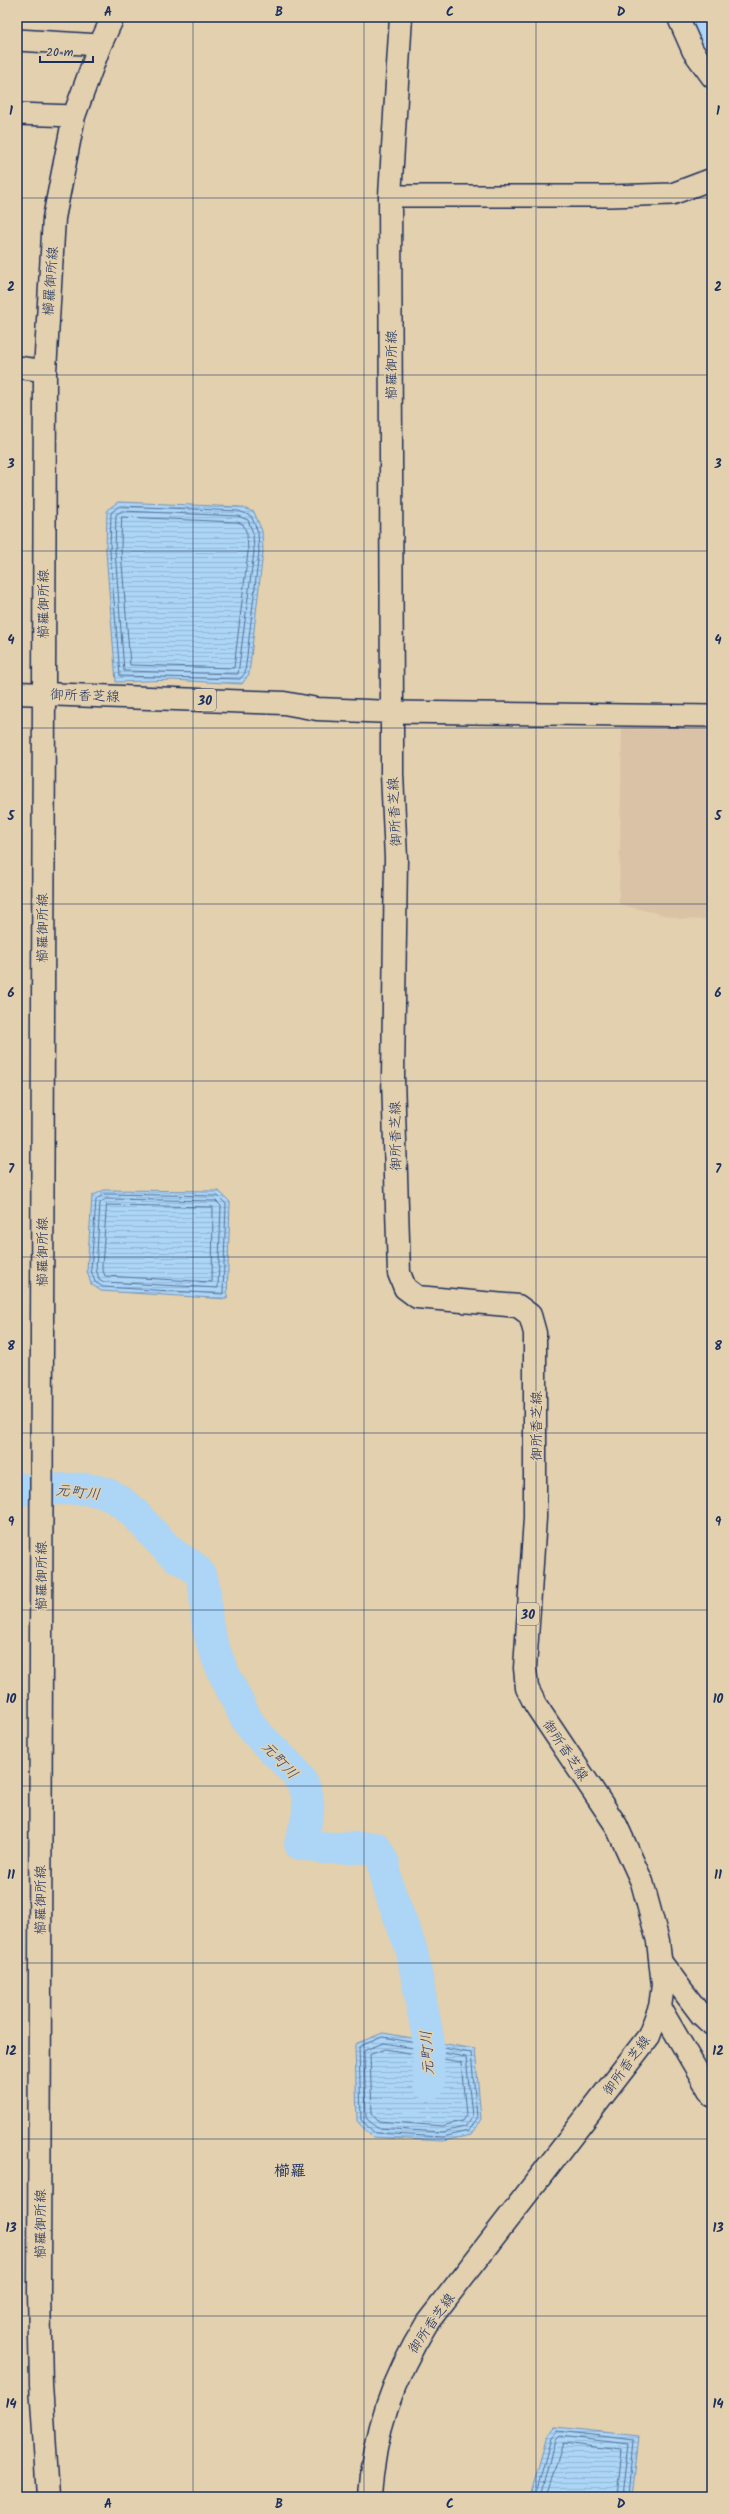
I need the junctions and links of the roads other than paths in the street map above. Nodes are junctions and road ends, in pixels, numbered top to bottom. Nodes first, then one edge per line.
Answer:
1 (113, 17) edge
2 (401, 17) edge
3 (678, 17) edge
4 (17, 40) edge
5 (100, 45) junction
6 (712, 77) edge
7 (17, 114) edge
8 (74, 116) junction
9 (712, 179) edge
10 (390, 196) junction
11 (17, 367) edge
12 (45, 371) junction
13 (17, 693) edge
14 (42, 694) junction
15 (392, 712) junction
16 (712, 716) edge
17 (662, 1963) junction
18 (660, 2007) junction
19 (712, 2025) edge
20 (712, 2096) edge
21 (48, 2497) edge
22 (370, 2497) edge

1 - 5 main road, 櫛羅御所線
2 - 10 main road, 櫛羅御所線
3 - 6 street
4 - 5 street
5 - 8 main road, 櫛羅御所線
7 - 8 street
8 - 12 main road, 櫛羅御所線
9 - 10 street
10 - 15 main road, 櫛羅御所線
11 - 12 street
12 - 14 main road, 櫛羅御所線
13 - 14 main road, 御所香芝線 / 30
14 - 15 main road, 御所香芝線 / 30
14 - 21 main road, 櫛羅御所線
15 - 16 street
15 - 17 main road, 御所香芝線 / 30
17 - 18 main road, 御所香芝線 / 30
17 - 19 street
18 - 20 street
18 - 22 main road, 御所香芝線 / 30

